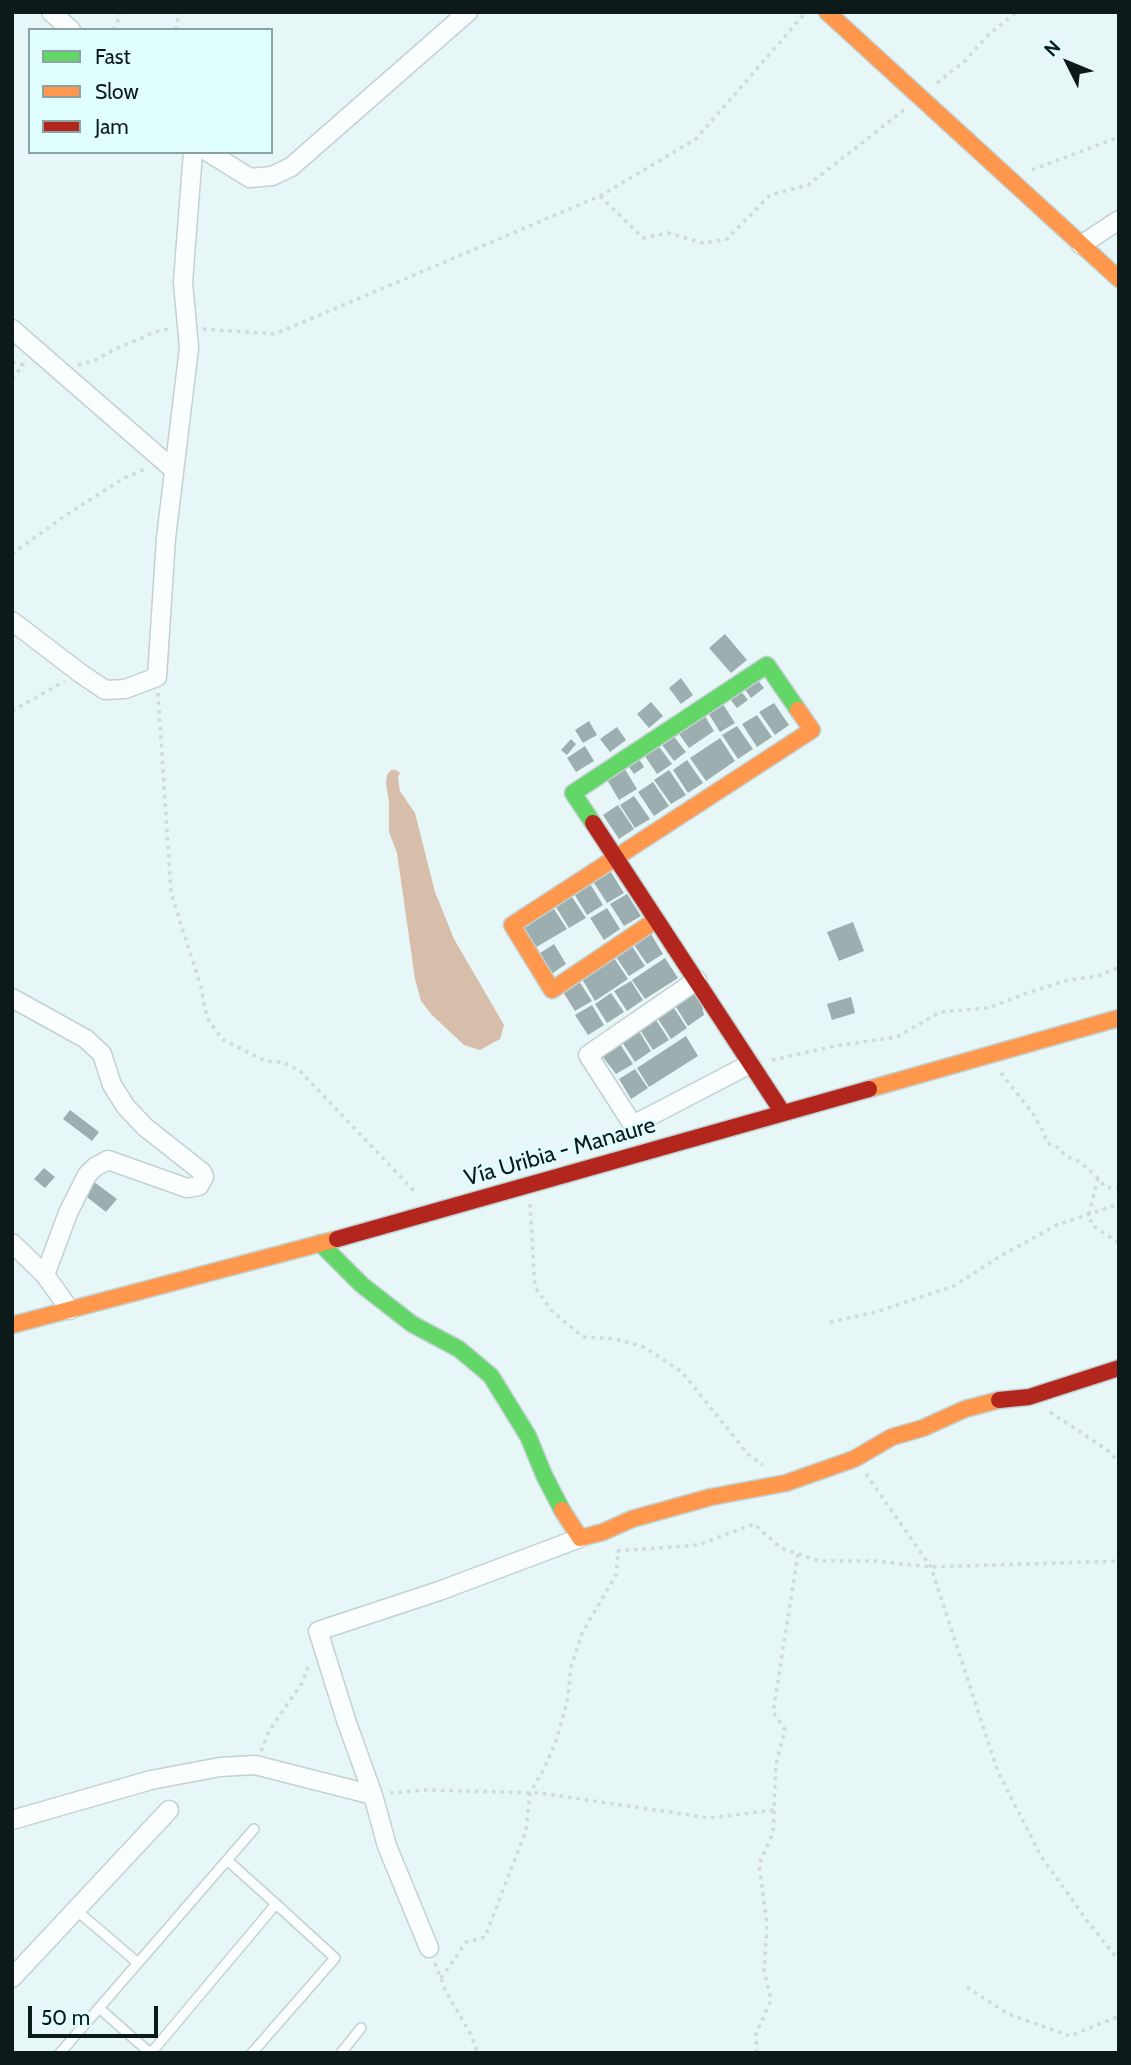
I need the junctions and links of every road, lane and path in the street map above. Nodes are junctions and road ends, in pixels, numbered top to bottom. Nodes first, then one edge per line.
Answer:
1 (51, 12) edge
2 (119, 12) edge
3 (468, 12) edge
4 (806, 12) edge
5 (827, 12) edge
6 (1016, 12) edge
7 (69, 28) edge
8 (114, 28) edge
9 (920, 96) junction
10 (1119, 136) edge
11 (193, 154) edge
12 (211, 154) edge
13 (1011, 178) junction
14 (600, 196) junction
15 (1119, 220) edge
16 (1081, 245) junction
17 (1119, 279) edge
18 (189, 328) junction
19 (12, 329) edge
20 (12, 362) edge
21 (57, 368) junction
22 (169, 465) junction
23 (12, 554) edge
24 (12, 621) edge
25 (79, 673) junction
26 (157, 677) junction
27 (12, 711) edge
28 (616, 858) junction
29 (656, 920) junction
30 (1119, 967) edge
31 (697, 980) junction
32 (12, 998) edge
33 (1119, 1018) edge
34 (986, 1055) junction
35 (750, 1064) junction
36 (783, 1113) junction
37 (1098, 1178) junction
38 (529, 1185) junction
39 (1119, 1189) edge
40 (1119, 1205) edge
41 (433, 1211) junction
42 (1089, 1214) junction
43 (12, 1243) edge
44 (320, 1243) junction
45 (1119, 1243) edge
46 (45, 1275) junction
47 (70, 1310) junction
48 (830, 1322) dead end
49 (12, 1325) edge
50 (1119, 1368) edge
51 (1029, 1397) junction
52 (854, 1459) junction
53 (1119, 1462) edge
54 (786, 1483) junction
55 (632, 1519) junction
56 (580, 1538) junction
57 (617, 1551) junction
58 (798, 1554) junction
59 (1119, 1561) edge
60 (931, 1567) junction
61 (318, 1631) junction
62 (255, 1765) junction
63 (530, 1793) junction
64 (373, 1795) junction
65 (169, 1810) dead end
66 (774, 1810) junction
67 (12, 1820) edge
68 (254, 1829) dead end
69 (227, 1860) junction
70 (276, 1904) junction
71 (76, 1910) junction
72 (429, 1948) joint
73 (1119, 1961) edge
74 (138, 1963) junction
75 (12, 1978) edge
76 (441, 1978) junction
77 (967, 1987) dead end
78 (99, 2008) junction
79 (1119, 2016) edge
80 (362, 2028) dead end
81 (60, 2053) edge
82 (151, 2053) edge
83 (252, 2053) edge
84 (341, 2053) edge
85 (478, 2053) edge
86 (757, 2053) edge

1 - 7 street
2 - 8 path
3 - 12 street
4 - 14 path
5 - 9 street
6 - 9 path
9 - 13 street
9 - 14 path
10 - 13 path
11 - 18 street
13 - 16 street
14 - 18 path
15 - 16 street
16 - 17 street
18 - 21 path
18 - 22 street
19 - 21 street
20 - 21 path
21 - 22 street
22 - 23 path
22 - 26 street
24 - 25 street
25 - 26 street
25 - 27 path
26 - 41 path
28 - 28 street
28 - 29 street
28 - 29 street
29 - 31 street
30 - 35 path
31 - 35 street
31 - 35 street
32 - 46 street
33 - 34 street, Vía Uribia - Manaure
34 - 36 street, Vía Uribia - Manaure
34 - 37 path
35 - 36 street
36 - 38 street, Vía Uribia - Manaure
37 - 39 path
37 - 42 path
38 - 41 street, Vía Uribia - Manaure
38 - 54 path
40 - 42 path
41 - 44 street, Vía Uribia - Manaure
42 - 45 path
42 - 48 path
43 - 46 street
44 - 47 street, Vía Uribia - Manaure
44 - 56 street
46 - 47 street
47 - 49 street, Vía Uribia - Manaure
50 - 51 street
51 - 52 street
51 - 53 path
52 - 54 street
52 - 60 path
54 - 55 street
55 - 56 street
55 - 57 path
56 - 61 street
57 - 58 path
57 - 63 path
58 - 60 path
58 - 66 path
59 - 60 path
60 - 73 path
61 - 62 path
61 - 64 street
62 - 64 street
62 - 67 street
63 - 64 path
63 - 66 path
63 - 76 path
64 - 72 street
65 - 71 street
66 - 86 path
68 - 69 lane
69 - 70 lane
69 - 74 lane
70 - 82 lane
70 - 83 lane
71 - 74 lane
71 - 75 street
72 - 76 path
74 - 78 lane
76 - 85 path
77 - 79 path
78 - 81 lane
78 - 82 lane
80 - 84 lane

